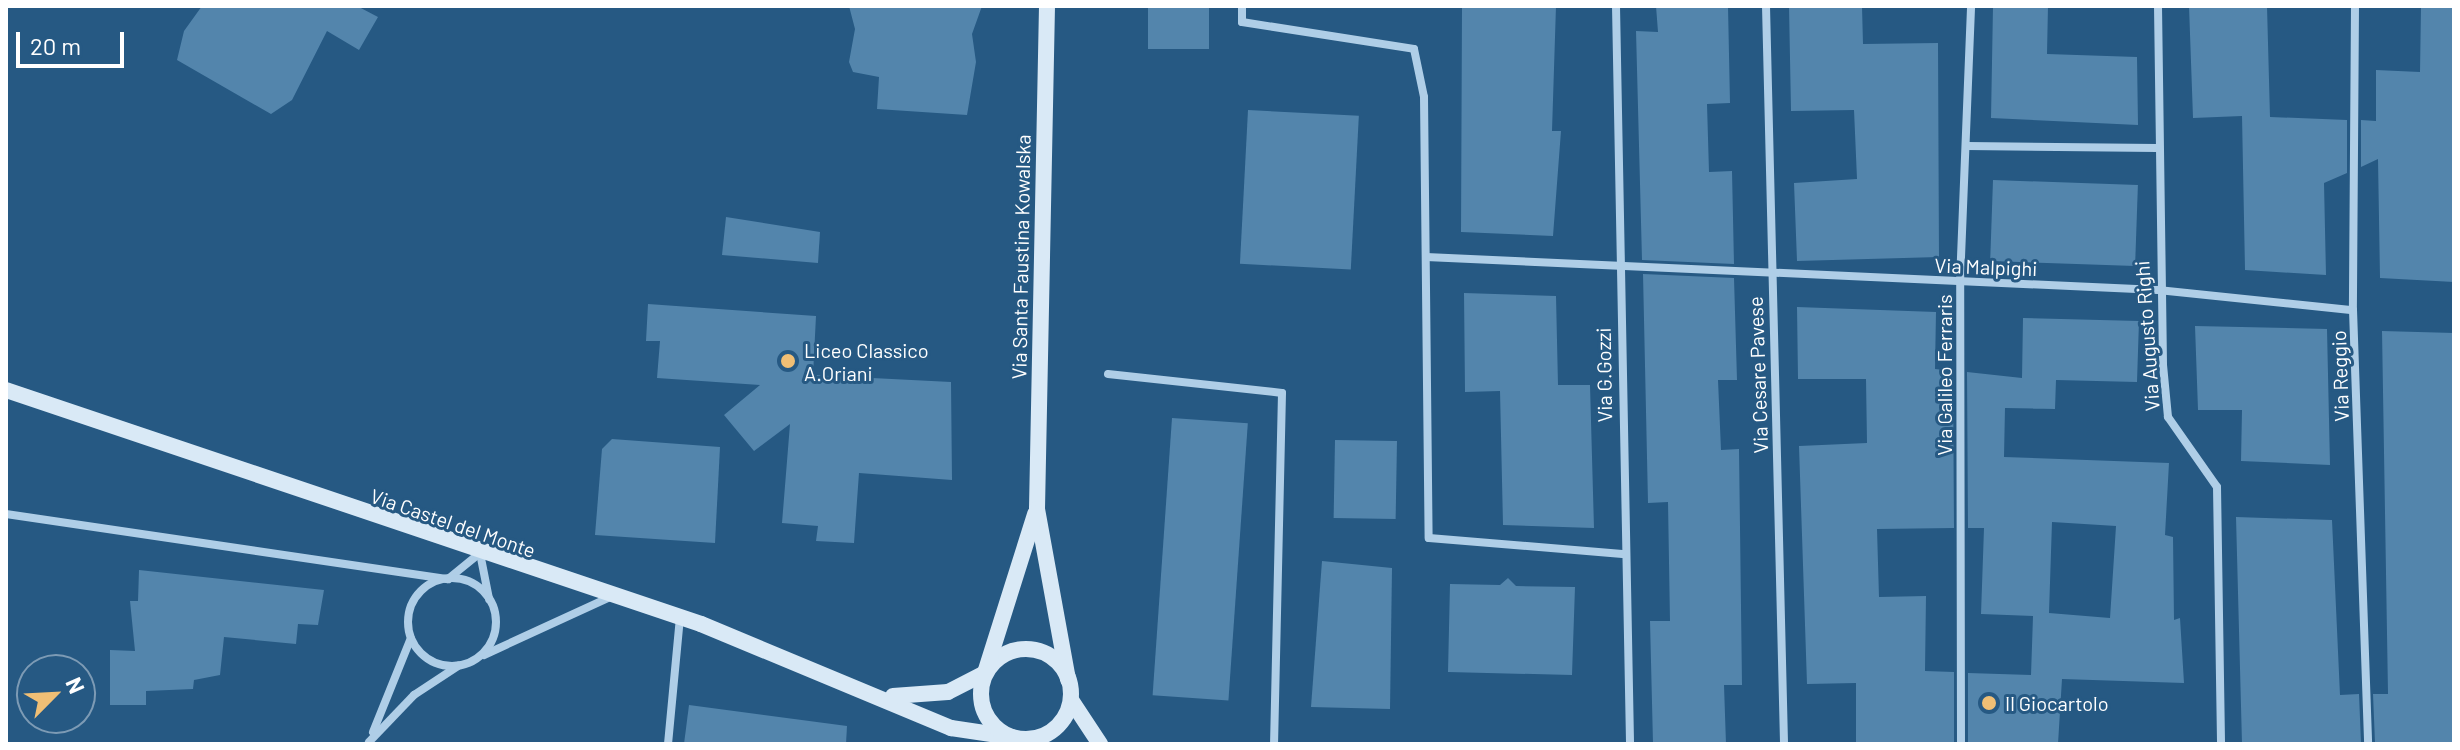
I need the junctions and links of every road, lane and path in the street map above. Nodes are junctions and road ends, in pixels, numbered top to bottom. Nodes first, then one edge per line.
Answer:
1 (1047, 6) edge
2 (1242, 6) edge
3 (1616, 6) edge
4 (1766, 6) edge
5 (1971, 6) edge
6 (2158, 6) edge
7 (2355, 6) edge
8 (1967, 146) junction
9 (2157, 148) junction
10 (1426, 257) junction
11 (1617, 268) junction
12 (1772, 273) junction
13 (1960, 282) junction
14 (2158, 290) junction
15 (2353, 310) junction
16 (1108, 374) dead end
17 (6, 390) edge
18 (1037, 509) junction
19 (6, 514) edge
20 (480, 553) junction
21 (1625, 554) junction
22 (448, 579) junction
23 (612, 596) junction
24 (489, 599) junction
25 (680, 617) junction
26 (411, 638) junction
27 (479, 657) junction
28 (458, 666) junction
29 (985, 673) junction
30 (1068, 679) junction
31 (887, 696) junction
32 (1071, 700) junction
33 (1022, 740) edge
34 (368, 743) edge
35 (668, 744) edge
36 (1100, 744) edge
37 (1274, 744) edge
38 (1630, 744) edge
39 (1784, 744) edge
40 (1961, 744) edge
41 (2221, 744) edge
42 (2368, 744) edge

1 - 18 main road, Via Santa Faustina Kowalska
2 - 10 street
3 - 11 street, Via G.Gozzi
4 - 12 street, Via Cesare Pavese
5 - 8 street, Via Galileo Ferraris
6 - 9 street, Via Augusto Righi
7 - 15 street, Via Reggio
8 - 9 street
8 - 13 street, Via Galileo Ferraris
9 - 14 street, Via Augusto Righi
10 - 11 street, Via Malpighi
10 - 21 street
11 - 12 street, Via Malpighi
11 - 21 street, Via G.Gozzi
12 - 13 street, Via Malpighi
12 - 39 street, Via Cesare Pavese
13 - 14 street, Via Malpighi
13 - 40 street, Via Galileo Ferraris
14 - 15 street, Via Malpighi
14 - 41 street, Via Augusto Righi
15 - 42 street, Via Reggio
16 - 37 street
17 - 20 main road, Via Castel del Monte
18 - 29 main road
18 - 30 main road
19 - 22 street
20 - 22 street
20 - 23 main road, Via Castel del Monte
20 - 24 street
21 - 38 street, Via G.Gozzi
22 - 24 street
22 - 26 street
23 - 25 main road, Via Castel del Monte
23 - 27 street
24 - 27 street
25 - 31 main road, Via Castel del Monte
25 - 35 street
26 - 28 street
26 - 34 street
27 - 28 street
28 - 34 street
29 - 30 main road, Via Castel del Monte
29 - 31 main road, Via Castel del Monte
29 - 33 main road
30 - 32 main road
31 - 33 main road, Via Castel del Monte
32 - 33 main road
32 - 36 main road

